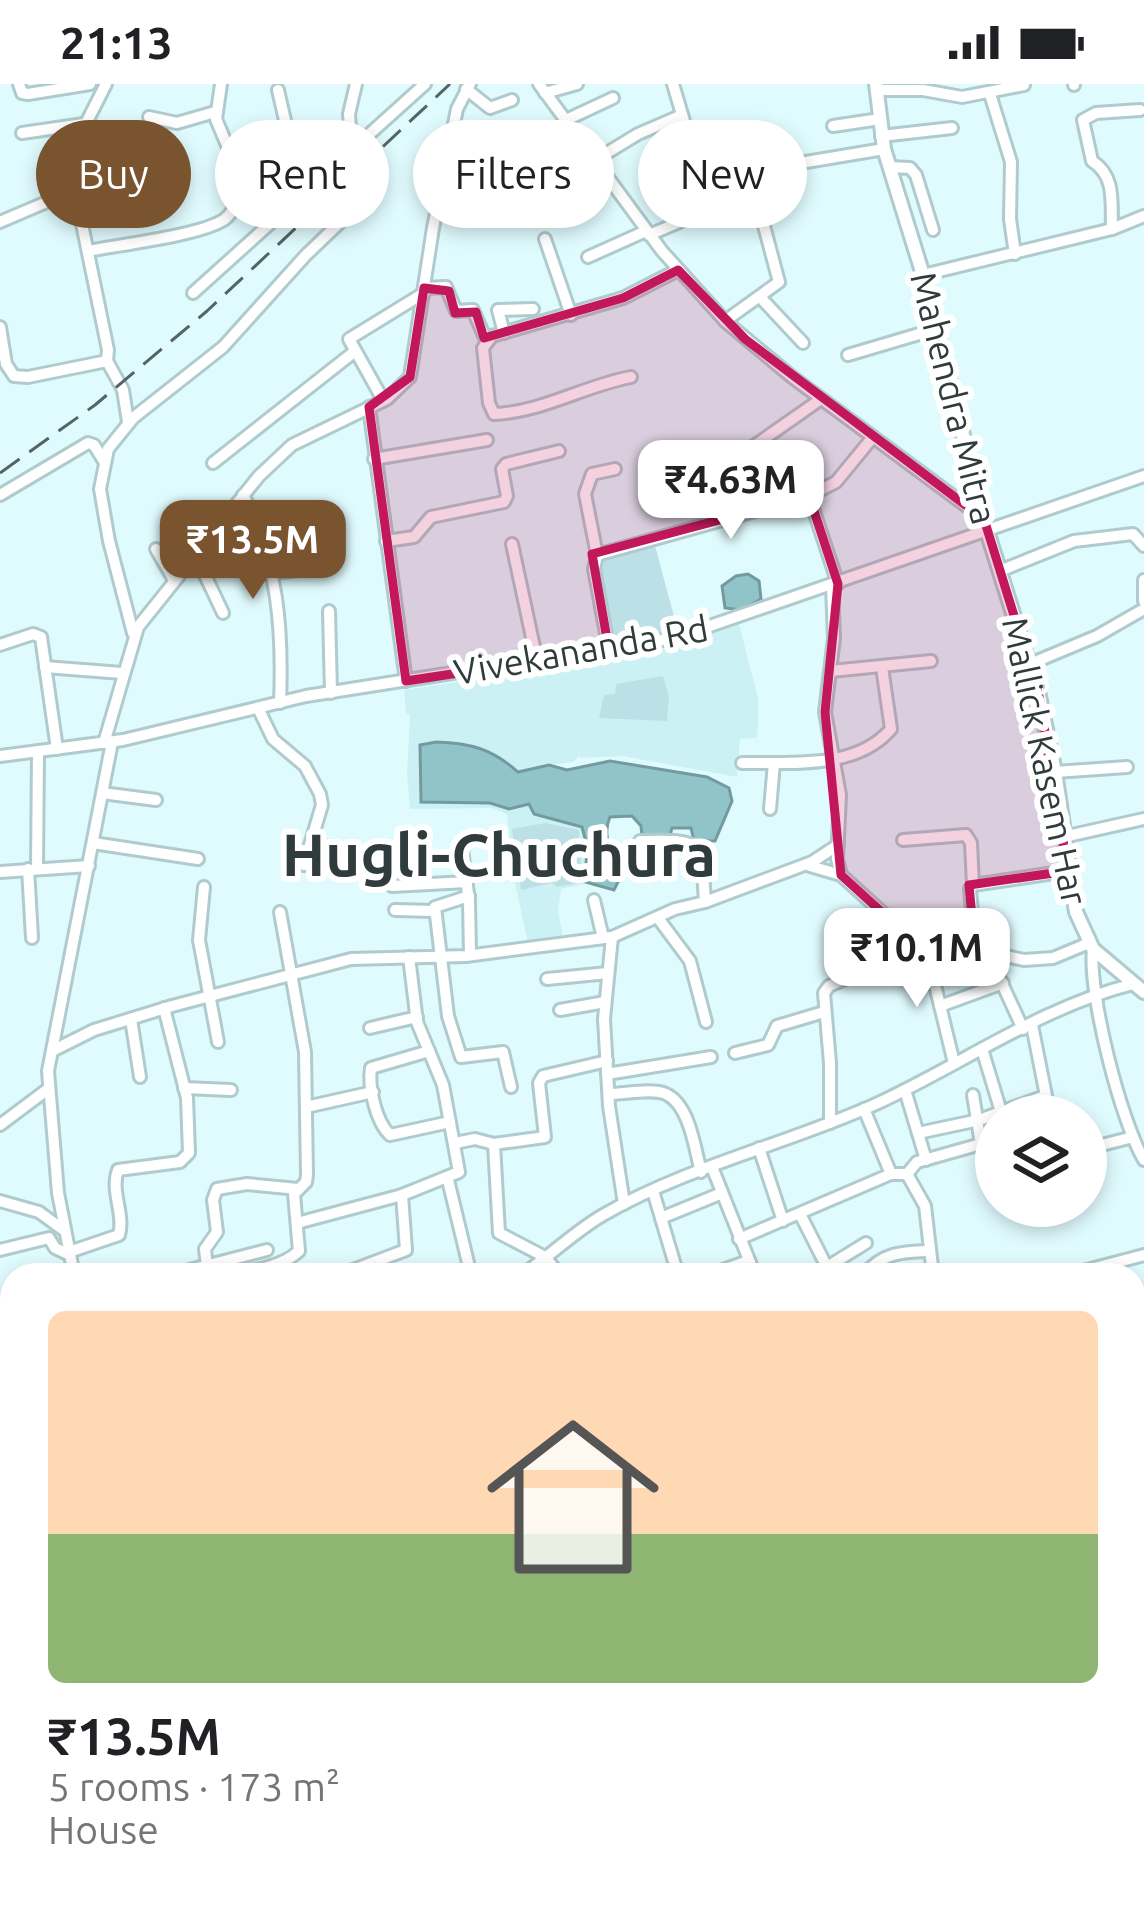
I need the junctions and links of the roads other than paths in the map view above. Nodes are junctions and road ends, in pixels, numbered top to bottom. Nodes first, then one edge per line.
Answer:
1 (19, 84) edge
2 (90, 84) edge
3 (106, 84) edge
4 (221, 84) edge
5 (356, 84) edge
6 (424, 84) edge
7 (578, 84) edge
8 (673, 84) edge
9 (1024, 86) edge
10 (468, 87) edge
11 (876, 87) edge
12 (542, 88) edge
13 (278, 90) dead end
14 (990, 94) junction
15 (613, 98) dead end
16 (512, 100) dead end
17 (1140, 110) dead end
18 (214, 112) junction
19 (682, 115) junction
20 (148, 118) dead end
21 (880, 119) junction
22 (86, 120) edge
23 (217, 120) edge
24 (285, 120) edge
25 (349, 120) edge
26 (386, 120) edge
27 (566, 120) joint
28 (684, 120) edge
29 (832, 126) dead end
30 (952, 128) dead end
31 (36, 131) edge
32 (22, 133) dead end
33 (883, 143) junction
34 (614, 149) edge
35 (807, 161) edge
36 (890, 167) junction
37 (614, 184) edge
38 (36, 207) edge
39 (1144, 216) edge
40 (0, 222) edge
41 (215, 223) edge
42 (83, 228) edge
43 (266, 228) edge
44 (334, 228) edge
45 (660, 228) edge
46 (765, 228) edge
47 (933, 230) dead end
48 (1112, 230) junction
49 (648, 233) junction
50 (544, 239) dead end
51 (88, 251) junction
52 (1016, 254) junction
53 (589, 257) dead end
54 (678, 270) junction
55 (923, 275) junction
56 (424, 290) junction
57 (193, 293) dead end
58 (760, 296) junction
59 (533, 309) dead end
60 (571, 314) junction
61 (725, 321) junction
62 (0, 327) edge
63 (936, 329) junction
64 (503, 333) junction
65 (486, 340) junction
66 (803, 343) dead end
67 (354, 352) junction
68 (848, 355) dead end
69 (107, 361) junction
70 (631, 377) dead end
71 (821, 399) junction
72 (383, 400) junction
73 (369, 406) junction
74 (128, 422) junction
75 (873, 437) junction
76 (487, 440) dead end
77 (754, 446) dead end
78 (559, 451) dead end
79 (374, 459) junction
80 (104, 461) junction
81 (213, 463) dead end
82 (615, 470) dead end
83 (1144, 476) edge
84 (0, 495) edge
85 (243, 495) junction
86 (809, 496) junction
87 (985, 525) junction
88 (309, 527) dead end
89 (262, 538) junction
90 (386, 541) junction
91 (512, 544) dead end
92 (1144, 546) edge
93 (156, 549) dead end
94 (195, 554) junction
95 (597, 555) junction
96 (320, 568) dead end
97 (1002, 570) junction
98 (270, 574) junction
99 (174, 580) junction
100 (1144, 580) edge
101 (835, 585) junction
102 (1144, 605) edge
103 (329, 611) dead end
104 (223, 613) dead end
105 (134, 636) junction
106 (0, 645) edge
107 (609, 650) junction
108 (537, 661) junction
109 (931, 661) dead end
110 (1030, 664) junction
111 (45, 667) junction
112 (882, 667) junction
113 (831, 671) junction
114 (122, 673) junction
115 (406, 681) junction
116 (331, 693) junction
117 (280, 703) junction
118 (258, 707) junction
119 (108, 742) junction
120 (57, 749) junction
121 (38, 751) junction
122 (0, 756) edge
123 (833, 761) junction
124 (774, 763) junction
125 (742, 764) dead end
126 (1126, 767) dead end
127 (1055, 772) junction
128 (101, 793) junction
129 (156, 800) dead end
130 (770, 809) dead end
131 (1144, 819) edge
132 (1063, 837) junction
133 (903, 840) dead end
134 (640, 841) dead end
135 (93, 843) junction
136 (838, 845) junction
137 (462, 850) dead end
138 (198, 859) dead end
139 (304, 865) dead end
140 (89, 866) junction
141 (800, 867) junction
142 (33, 869) junction
143 (1067, 871) junction
144 (0, 872) edge
145 (841, 875) junction
146 (466, 882) junction
147 (973, 885) junction
148 (392, 886) dead end
149 (203, 887) dead end
150 (469, 896) junction
151 (594, 900) dead end
152 (705, 902) junction
153 (395, 910) dead end
154 (435, 911) junction
155 (280, 912) dead end
156 (658, 918) junction
157 (32, 938) dead end
158 (608, 938) junction
159 (922, 945) junction
160 (1091, 946) junction
161 (975, 950) junction
162 (470, 955) junction
163 (989, 955) junction
164 (409, 957) junction
165 (440, 957) junction
166 (608, 973) junction
167 (292, 976) junction
168 (547, 979) dead end
169 (1003, 983) junction
170 (1141, 989) edge
171 (1093, 995) junction
172 (208, 997) junction
173 (604, 1003) junction
174 (940, 1006) junction
175 (164, 1008) junction
176 (560, 1010) dead end
177 (824, 1012) junction
178 (417, 1016) junction
179 (130, 1019) junction
180 (706, 1022) dead end
181 (1027, 1027) junction
182 (370, 1028) dead end
183 (218, 1042) dead end
184 (982, 1049) junction
185 (52, 1051) junction
186 (429, 1051) junction
187 (734, 1053) dead end
188 (711, 1057) dead end
189 (607, 1060) junction
190 (954, 1064) junction
191 (608, 1075) junction
192 (140, 1077) dead end
193 (511, 1087) dead end
194 (184, 1088) junction
195 (48, 1089) junction
196 (231, 1090) dead end
197 (905, 1090) junction
198 (373, 1092) junction
199 (609, 1094) junction
200 (973, 1095) dead end
201 (996, 1095) edge
202 (1046, 1095) edge
203 (975, 1103) edge
204 (306, 1107) junction
205 (864, 1109) junction
206 (975, 1121) edge
207 (450, 1122) junction
208 (830, 1124) junction
209 (0, 1125) edge
210 (918, 1133) junction
211 (1133, 1137) junction
212 (454, 1143) junction
213 (494, 1144) junction
214 (1107, 1144) edge
215 (759, 1148) junction
216 (975, 1148) edge
217 (926, 1160) junction
218 (1144, 1160) edge
219 (707, 1169) junction
220 (891, 1174) junction
221 (907, 1174) junction
222 (448, 1180) junction
223 (298, 1189) junction
224 (653, 1191) junction
225 (722, 1193) junction
226 (402, 1196) junction
227 (0, 1201) edge
228 (624, 1204) junction
229 (800, 1214) junction
230 (662, 1218) junction
231 (783, 1221) junction
232 (297, 1223) junction
233 (65, 1231) junction
234 (739, 1239) junction
235 (866, 1243) dead end
236 (0, 1250) edge
237 (268, 1250) dead end
238 (930, 1251) junction
239 (70, 1254) junction
240 (1144, 1255) edge
241 (545, 1257) junction
242 (748, 1261) joint
243 (225, 1262) edge
244 (72, 1263) edge
245 (207, 1263) edge
246 (271, 1263) edge
247 (372, 1263) edge
248 (468, 1263) edge
249 (537, 1263) edge
250 (550, 1263) edge
251 (675, 1263) edge
252 (742, 1263) edge
253 (825, 1263) edge
254 (840, 1263) edge
255 (875, 1263) edge
256 (932, 1263) edge
257 (1114, 1263) edge

1 - 2 street
3 - 22 street
4 - 18 street
5 - 25 street
6 - 26 street
7 - 12 street
8 - 19 street
9 - 14 street
10 - 16 street
10 - 56 street
11 - 14 street
11 - 21 main road, Mahendra Mitra
12 - 27 street
13 - 24 street
14 - 52 street
15 - 27 street
17 - 48 street
18 - 20 street
18 - 23 street
19 - 28 street
19 - 34 street
21 - 29 street
21 - 33 main road, Mahendra Mitra
30 - 33 street
31 - 32 street
33 - 35 street
33 - 36 main road, Mahendra Mitra
36 - 47 street
36 - 55 main road, Mahendra Mitra
37 - 49 street
38 - 40 street
39 - 48 street
41 - 51 street
42 - 51 street
43 - 57 street
44 - 74 street
45 - 49 street
46 - 58 street
48 - 52 street
49 - 53 street
49 - 54 street
50 - 60 street
51 - 69 street
52 - 55 street
54 - 60 street
54 - 61 street
55 - 63 main road, Mahendra Mitra
56 - 65 street
56 - 67 street
56 - 72 street
58 - 61 street
58 - 66 street
59 - 64 street
60 - 64 street
61 - 71 street
62 - 69 street
63 - 68 street
63 - 87 main road, Mahendra Mitra
64 - 65 street
65 - 70 street
67 - 72 street
67 - 81 street
69 - 74 street
71 - 75 street
71 - 77 street
72 - 73 street
73 - 79 street
73 - 85 street
74 - 80 street
75 - 86 street
75 - 87 street
76 - 79 street
78 - 90 street
79 - 90 street
80 - 84 street
80 - 105 street
82 - 95 street
83 - 87 street, Vivekananda Rd
85 - 89 street
85 - 94 street
86 - 95 street
86 - 101 street
87 - 97 main road, Mahendra Mitra
87 - 101 street, Vivekananda Rd
88 - 89 street
89 - 98 street
90 - 115 street
91 - 108 street
92 - 97 street
93 - 99 street
94 - 99 street
94 - 104 street
95 - 107 street
96 - 98 street
97 - 110 main road, Mallick Kasem Har
98 - 117 street
99 - 105 street
100 - 102 street
101 - 107 street, Vivekananda Rd
101 - 113 street
102 - 110 street
103 - 116 street
105 - 114 street
106 - 111 street
107 - 108 street, Vivekananda Rd
108 - 115 street, Vivekananda Rd
109 - 112 street
110 - 127 main road, Mallick Kasem Har
111 - 114 street
111 - 120 street
112 - 113 street
112 - 123 street
113 - 123 street
114 - 119 street
115 - 116 street, Vivekananda Rd
116 - 117 street, Vivekananda Rd
117 - 118 street, Vivekananda Rd
118 - 119 street, Vivekananda Rd
118 - 139 street
119 - 120 street, Vivekananda Rd
119 - 128 street
120 - 121 street, Vivekananda Rd
121 - 122 street, Vivekananda Rd
121 - 142 street
123 - 124 street
123 - 136 street
124 - 125 street
124 - 130 street
126 - 127 street
127 - 132 main road, Mallick Kasem Har
128 - 129 street
128 - 135 street
131 - 132 street
132 - 143 main road, Mallick Kasem Har
133 - 147 street
134 - 152 street
135 - 138 street
135 - 140 street
136 - 141 street
136 - 145 street
137 - 146 street
140 - 142 street
140 - 185 street
141 - 145 street
141 - 152 street
142 - 144 street
142 - 157 street
143 - 147 street
143 - 160 main road, Mallick Kasem Har
145 - 159 street
146 - 148 street
146 - 150 street
147 - 161 street
149 - 172 street
150 - 154 street
150 - 162 street
151 - 158 street
152 - 156 street
153 - 154 street
154 - 165 street
155 - 167 street
156 - 158 street
156 - 180 street
158 - 162 street
158 - 166 street
159 - 161 street
159 - 174 street
159 - 177 street
160 - 163 street
160 - 170 main road
160 - 171 street
161 - 163 street
162 - 165 street
163 - 169 street
164 - 165 street
164 - 167 street
164 - 178 street
165 - 193 street
166 - 168 street
166 - 173 street
167 - 172 street
167 - 204 street
169 - 174 street
169 - 181 street
170 - 171 street
171 - 181 street
171 - 211 street
172 - 175 street
172 - 183 street
173 - 176 street
173 - 189 street
174 - 190 street
175 - 179 street
175 - 194 street
177 - 187 street
177 - 208 street
178 - 182 street
178 - 186 street
179 - 185 street
179 - 192 street
181 - 184 street
181 - 202 street
184 - 190 street
184 - 201 street
185 - 195 street
186 - 198 street
186 - 207 street
188 - 191 street
189 - 191 street
189 - 213 street
190 - 197 street
191 - 199 street
194 - 196 street
194 - 239 street
195 - 209 street
195 - 233 street
197 - 205 street
197 - 210 street
198 - 204 street
198 - 207 street
199 - 219 street
199 - 228 street
200 - 203 street
204 - 223 street
205 - 208 street
205 - 220 street
206 - 210 street
207 - 212 street
208 - 215 street
210 - 217 street
211 - 214 street
211 - 218 street
212 - 213 street
212 - 222 street
213 - 241 street
215 - 219 street
215 - 231 street
216 - 217 street
217 - 221 street
219 - 224 street
219 - 225 street
220 - 221 street
220 - 229 street
221 - 238 street
222 - 226 street
222 - 248 street
223 - 232 street
223 - 245 street
224 - 228 street
224 - 230 street
225 - 230 street
225 - 234 street
226 - 232 street
226 - 247 street
227 - 233 street
228 - 241 street
229 - 231 street
229 - 253 street
230 - 251 street
231 - 234 street
232 - 246 street
233 - 239 street
234 - 242 street
235 - 254 street
236 - 239 street
237 - 243 street
238 - 255 street
238 - 256 street
239 - 244 street
240 - 257 street
241 - 249 street
241 - 250 street
242 - 252 street

